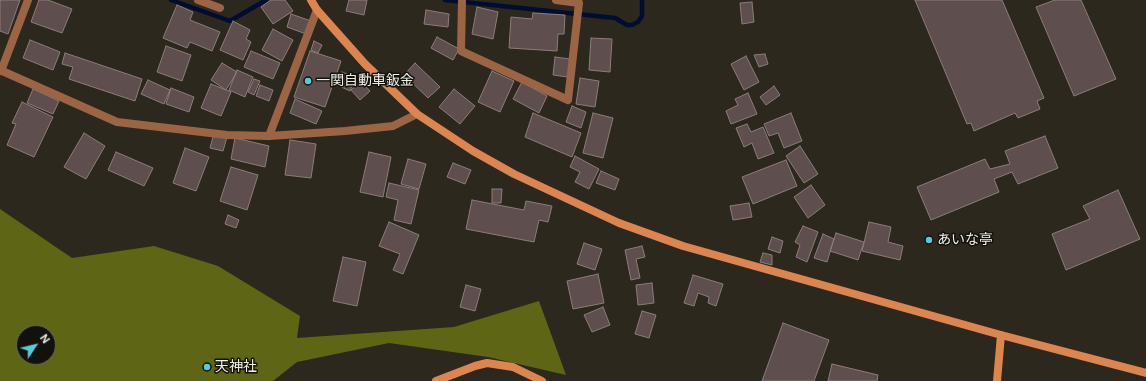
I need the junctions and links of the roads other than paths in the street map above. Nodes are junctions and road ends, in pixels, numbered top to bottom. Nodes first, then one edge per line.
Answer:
1 (28, 0) edge
2 (198, 0) edge
3 (311, 0) edge
4 (462, 0) edge
5 (556, 0) edge
6 (220, 8) dead end
7 (317, 10) junction
8 (1, 71) edge
9 (417, 114) junction
10 (269, 136) junction
11 (1001, 335) junction
12 (1146, 373) edge
13 (436, 381) edge
14 (542, 381) edge
15 (997, 381) edge

1 - 8 street
2 - 6 street
3 - 7 street
4 - 5 street
7 - 9 street
7 - 10 street
8 - 10 street
9 - 10 street
9 - 11 street
11 - 12 street
11 - 15 street
13 - 14 street

